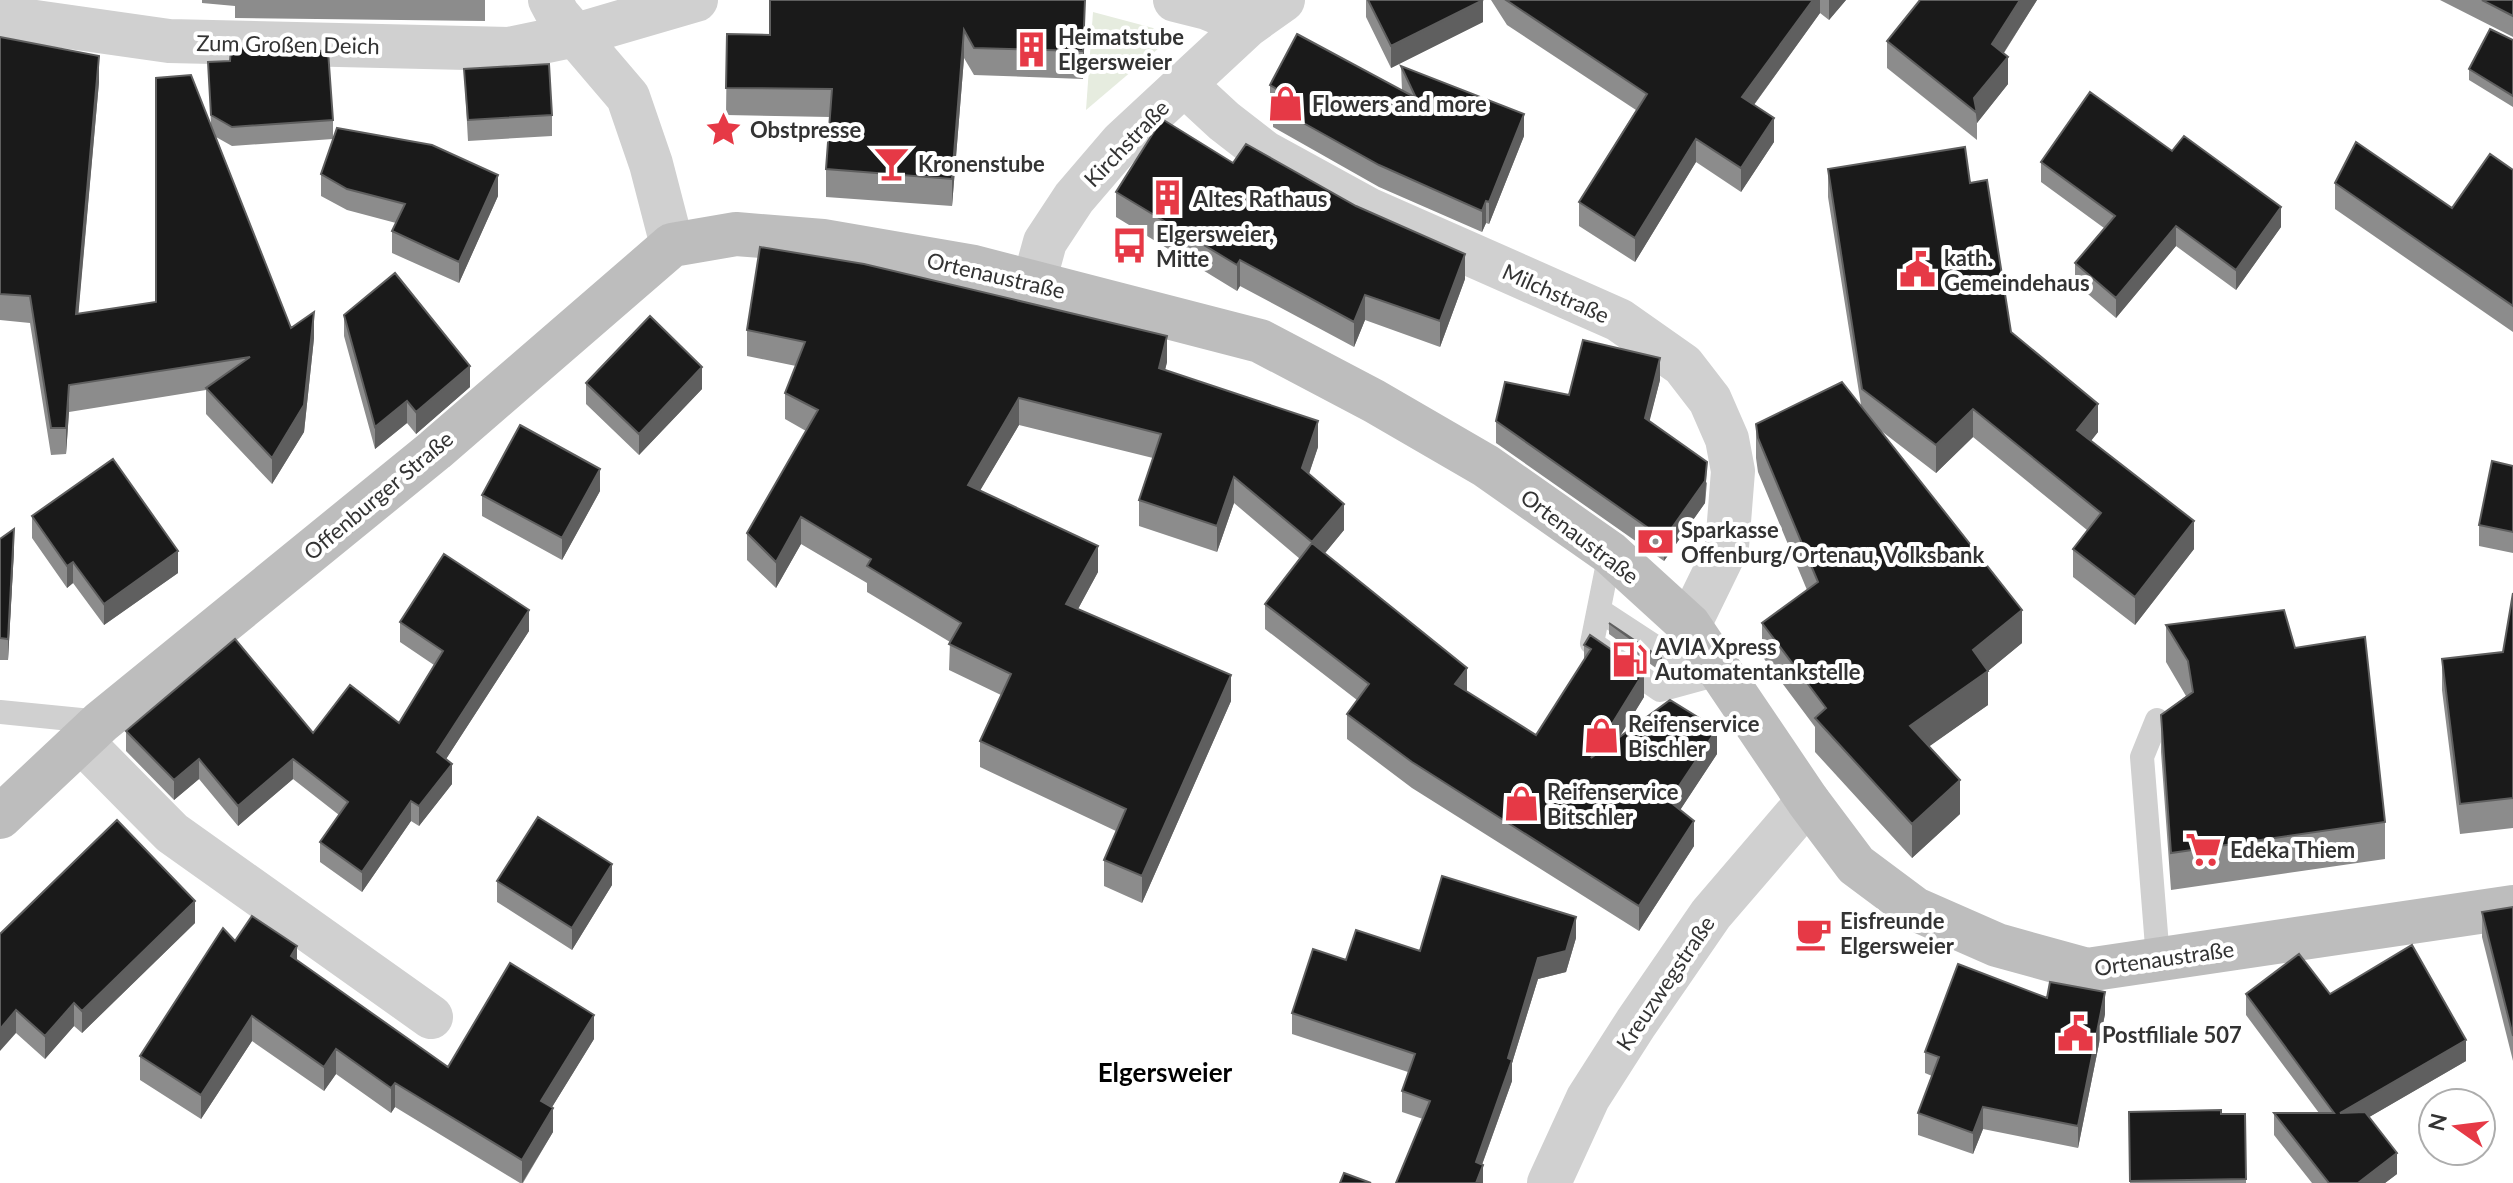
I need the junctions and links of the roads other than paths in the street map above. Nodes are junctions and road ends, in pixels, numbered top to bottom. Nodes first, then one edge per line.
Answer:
1 (550, 0) edge
2 (696, 0) edge
3 (1175, 0) edge
4 (1283, 0) edge
5 (25, 13) edge
6 (1248, 25) junction
7 (576, 35) junction
8 (1184, 84) junction
9 (672, 245) junction
10 (1034, 282) junction
11 (1610, 553) junction
12 (1599, 610) junction
13 (1689, 625) junction
14 (1712, 676) junction
15 (0, 712) edge
16 (2157, 720) dead end
17 (91, 732) junction
18 (1808, 801) junction
19 (0, 817) edge
20 (2513, 907) edge
21 (2158, 959) junction
22 (431, 1017) dead end
23 (1549, 1183) edge

1 - 7 street
2 - 7 street
3 - 6 street
4 - 6 street, Kirchstraße
5 - 7 street, Zum Großen Deich
6 - 8 street, Kirchstraße
7 - 9 street
8 - 10 street, Kirchstraße
8 - 13 street, Milchstraße
9 - 10 street, Ortenaustraße
9 - 17 street, Offenburger Straße
10 - 11 street, Ortenaustraße
11 - 12 lane
11 - 13 street, Ortenaustraße
12 - 14 lane
12 - 14 lane
13 - 14 street, Ortenaustraße
14 - 18 street, Ortenaustraße
15 - 17 lane
16 - 21 lane
17 - 19 street, Offenburger Straße
17 - 22 street
18 - 21 street, Ortenaustraße
18 - 23 street, Kreuzwegstraße
20 - 21 street, Ortenaustraße

